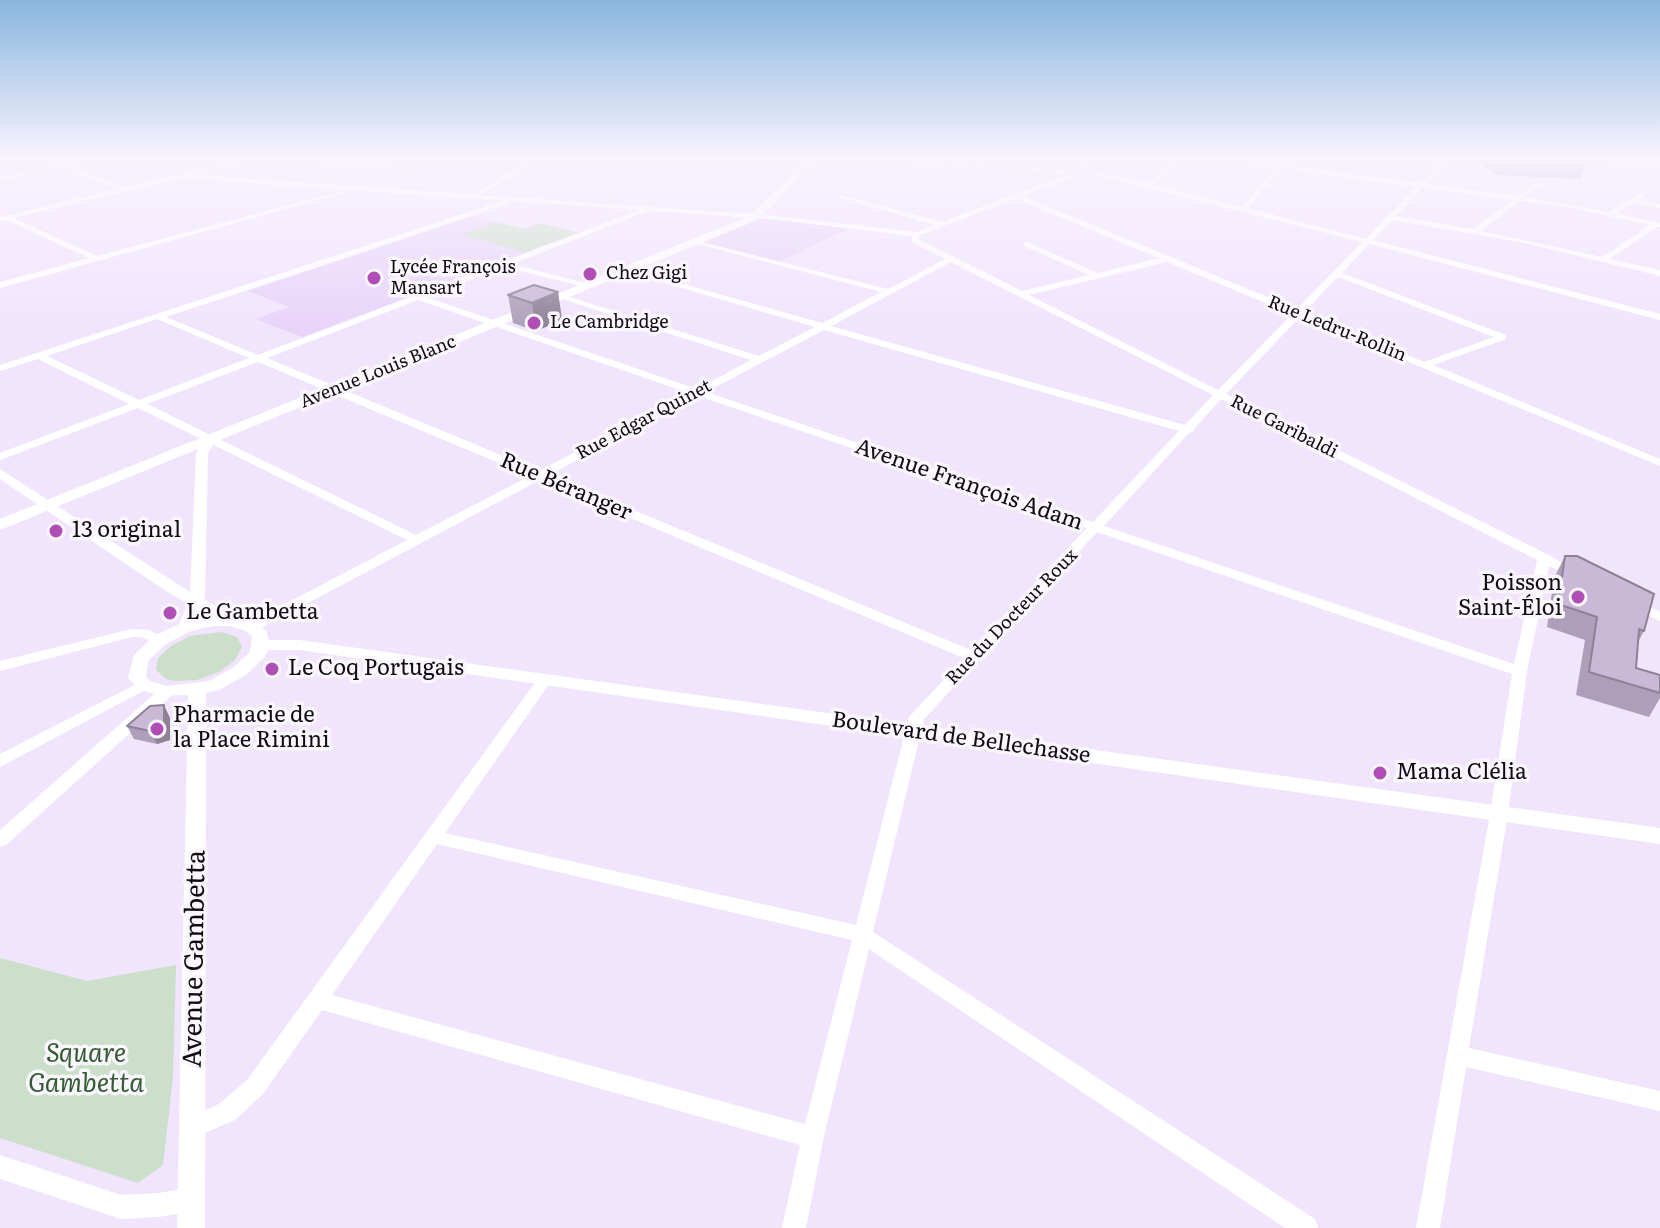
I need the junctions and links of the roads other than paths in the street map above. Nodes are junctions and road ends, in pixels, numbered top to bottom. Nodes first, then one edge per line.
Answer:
1 (258, 215) edge
2 (463, 215) edge
3 (631, 215) edge
4 (744, 215) edge
5 (909, 215) edge
6 (963, 215) edge
7 (1062, 215) edge
8 (1268, 215) edge
9 (1497, 215) edge
10 (1617, 215) edge
11 (755, 216) junction
12 (1391, 217) joint
13 (3, 218) edge
14 (942, 224) junction
15 (1658, 224) edge
16 (1475, 232) junction
17 (917, 234) junction
18 (694, 242) junction
19 (1369, 242) junction
20 (1027, 244) dead end
21 (97, 259) junction
22 (951, 259) junction
23 (1167, 259) junction
24 (1603, 260) junction
25 (505, 264) junction
26 (624, 270) junction
27 (1660, 273) edge
28 (1337, 274) junction
29 (1098, 276) junction
30 (0, 285) edge
31 (586, 286) junction
32 (886, 291) junction
33 (1022, 294) junction
34 (560, 297) junction
35 (419, 298) junction
36 (1299, 313) junction
37 (159, 317) junction
38 (1660, 317) edge
39 (494, 324) junction
40 (821, 326) junction
41 (38, 355) junction
42 (260, 358) junction
43 (758, 359) junction
44 (1424, 365) junction
45 (0, 368) edge
46 (333, 390) junction
47 (696, 392) junction
48 (1220, 394) junction
49 (139, 404) junction
50 (1189, 430) junction
51 (210, 440) junction
52 (0, 457) edge
53 (1660, 463) edge
54 (0, 473) edge
55 (539, 476) junction
56 (50, 505) junction
57 (2, 523) edge
58 (1097, 528) junction
59 (416, 540) junction
60 (1544, 558) junction
61 (1587, 580) edge
62 (1624, 599) edge
63 (197, 602) junction
64 (1660, 617) edge
65 (231, 621) junction
66 (186, 627) junction
67 (252, 627) junction
68 (160, 640) junction
69 (261, 645) junction
70 (974, 657) junction
71 (0, 666) edge
72 (1520, 671) junction
73 (544, 680) junction
74 (144, 685) junction
75 (197, 690) junction
76 (166, 692) junction
77 (913, 732) junction
78 (0, 761) edge
79 (1499, 814) junction
80 (1660, 836) edge
81 (435, 837) junction
82 (0, 840) edge
83 (863, 935) junction
84 (318, 1000) junction
85 (1457, 1055) junction
86 (1660, 1101) edge
87 (193, 1127) junction
88 (813, 1136) junction
89 (0, 1167) edge
90 (191, 1199) junction
91 (191, 1228) edge
92 (794, 1228) edge
93 (1306, 1228) edge
94 (1428, 1228) edge

1 - 21 street
2 - 37 street
3 - 25 street
4 - 11 street
5 - 14 street
6 - 14 street
7 - 23 street, Rue Ledru-Rollin
8 - 19 street
9 - 16 street
10 - 15 street
11 - 17 street
11 - 18 main road, Avenue Louis Blanc
12 - 16 street
12 - 19 street, Rue du Docteur Roux
13 - 21 street
14 - 17 street
15 - 24 street
16 - 24 street
17 - 22 street, Rue Garibaldi
18 - 26 main road, Avenue Louis Blanc
18 - 32 street
19 - 28 street, Rue du Docteur Roux
19 - 38 street
20 - 29 street
21 - 30 street
22 - 32 street, Rue Edgar Quinet
22 - 33 street, Rue Garibaldi
23 - 29 street
23 - 36 street, Rue Ledru-Rollin
24 - 27 street
25 - 31 street
25 - 35 street
26 - 31 main road, Avenue Louis Blanc
26 - 40 street
28 - 36 street, Rue du Docteur Roux
28 - 44 street
29 - 33 street
31 - 34 main road, Avenue Louis Blanc
32 - 40 street, Rue Edgar Quinet
33 - 48 street, Rue Garibaldi
34 - 39 main road, Avenue Louis Blanc
34 - 43 street
35 - 39 street, Avenue François Adam
35 - 42 street
36 - 44 street, Rue Ledru-Rollin
36 - 48 street, Rue du Docteur Roux
37 - 41 street
37 - 42 street, Rue Béranger
39 - 46 main road, Avenue Louis Blanc
39 - 47 street, Avenue François Adam
40 - 43 street, Rue Edgar Quinet
40 - 50 street
41 - 45 street
41 - 49 street
42 - 46 street, Rue Béranger
42 - 49 street
43 - 47 street, Rue Edgar Quinet
44 - 53 street, Rue Ledru-Rollin
46 - 51 main road, Avenue Louis Blanc
46 - 55 street, Rue Béranger
47 - 55 street, Rue Edgar Quinet
47 - 58 street, Avenue François Adam
48 - 50 street, Rue du Docteur Roux
48 - 60 street, Rue Garibaldi
49 - 51 street
49 - 52 street
50 - 58 street, Rue du Docteur Roux
51 - 56 main road, Avenue Louis Blanc
51 - 59 street
51 - 63 street
54 - 56 street
55 - 59 street, Rue Edgar Quinet
55 - 70 street, Rue Béranger
56 - 57 main road, Avenue Louis Blanc
56 - 63 street
58 - 70 street, Rue du Docteur Roux
58 - 72 street, Avenue François Adam
59 - 67 street, Rue Edgar Quinet
60 - 61 street, Rue Garibaldi
60 - 72 street
62 - 64 street
63 - 65 street
63 - 66 street
65 - 66 street
65 - 67 street
66 - 68 street
67 - 69 street
68 - 71 street
68 - 74 street
69 - 73 street, Boulevard de Bellechasse
69 - 75 street
70 - 77 street, Rue du Docteur Roux
72 - 79 street
73 - 77 street, Boulevard de Bellechasse
73 - 81 street
74 - 76 street
74 - 78 street
75 - 76 street
75 - 87 street, Avenue Gambetta
76 - 82 street
77 - 79 street, Boulevard de Bellechasse
77 - 83 street, Rue du Docteur Roux
79 - 80 street, Boulevard de Bellechasse
79 - 85 street
81 - 83 street
81 - 84 street
83 - 88 street, Rue du Docteur Roux
83 - 93 street
84 - 87 street
84 - 88 street
85 - 86 street
85 - 94 street
87 - 90 street, Avenue Gambetta
88 - 92 street, Rue du Docteur Roux
89 - 90 street
90 - 91 street, Avenue Gambetta

